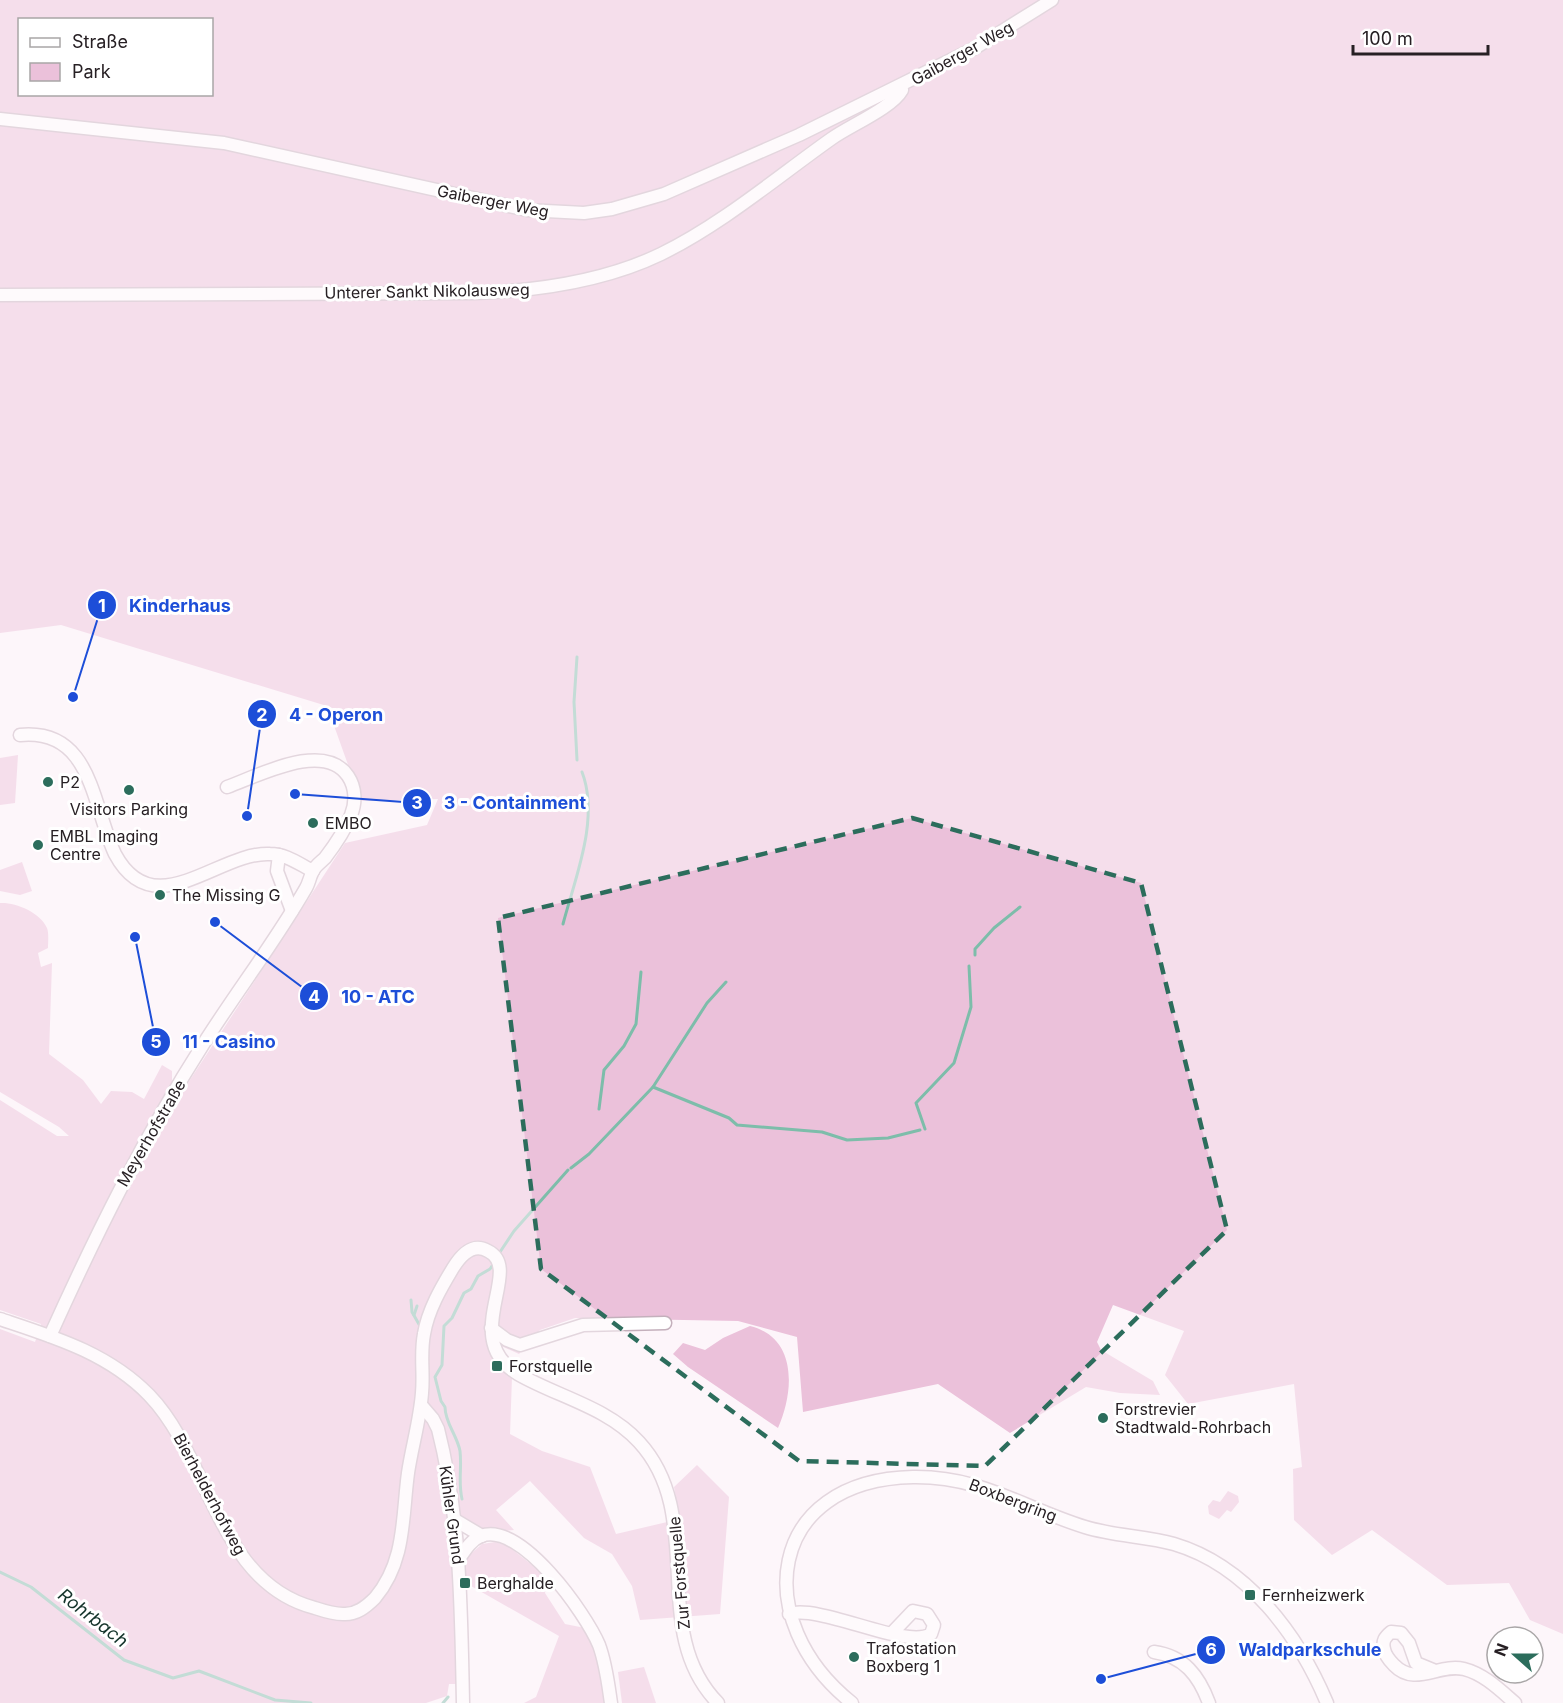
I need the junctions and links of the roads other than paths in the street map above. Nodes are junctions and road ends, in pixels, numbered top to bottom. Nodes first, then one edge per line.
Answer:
1 (1052, 0) edge
2 (903, 86) junction
3 (0, 119) edge
4 (0, 295) edge
5 (20, 735) dead end
6 (227, 787) dead end
7 (279, 855) junction
8 (313, 871) junction
9 (292, 911) junction
10 (0, 1319) edge
11 (665, 1323) dead end
12 (491, 1328) junction
13 (50, 1336) junction
14 (420, 1405) junction
15 (455, 1520) junction
16 (482, 1536) junction
17 (459, 1559) junction
18 (789, 1614) junction
19 (893, 1632) dead end
20 (1154, 1652) dead end
21 (1433, 1670) dead end
22 (463, 1703) edge
23 (611, 1703) edge
24 (718, 1703) edge
25 (852, 1703) edge
26 (1209, 1703) edge
27 (1327, 1703) edge
28 (1515, 1703) edge

1 - 2 street, Gaiberger Weg
2 - 3 street, Gaiberger Weg
2 - 4 street, Unterer Sankt Nikolausweg
5 - 7 street
6 - 8 street, Meyerhofstraße
7 - 8 street
7 - 9 street
8 - 9 street, Meyerhofstraße
9 - 13 street, Meyerhofstraße
10 - 13 street, Bierhelderhofweg
11 - 12 street
12 - 14 street, Zur Forstquelle
12 - 24 street, Zur Forstquelle
13 - 14 street, Bierhelderhofweg
14 - 15 street, Kühler Grund
15 - 16 street
15 - 17 street, Kühler Grund
16 - 17 street
16 - 23 street
17 - 22 street, Kühler Grund
18 - 19 street
18 - 25 street, Boxbergring
18 - 27 street, Boxbergring
20 - 26 street
21 - 28 street

